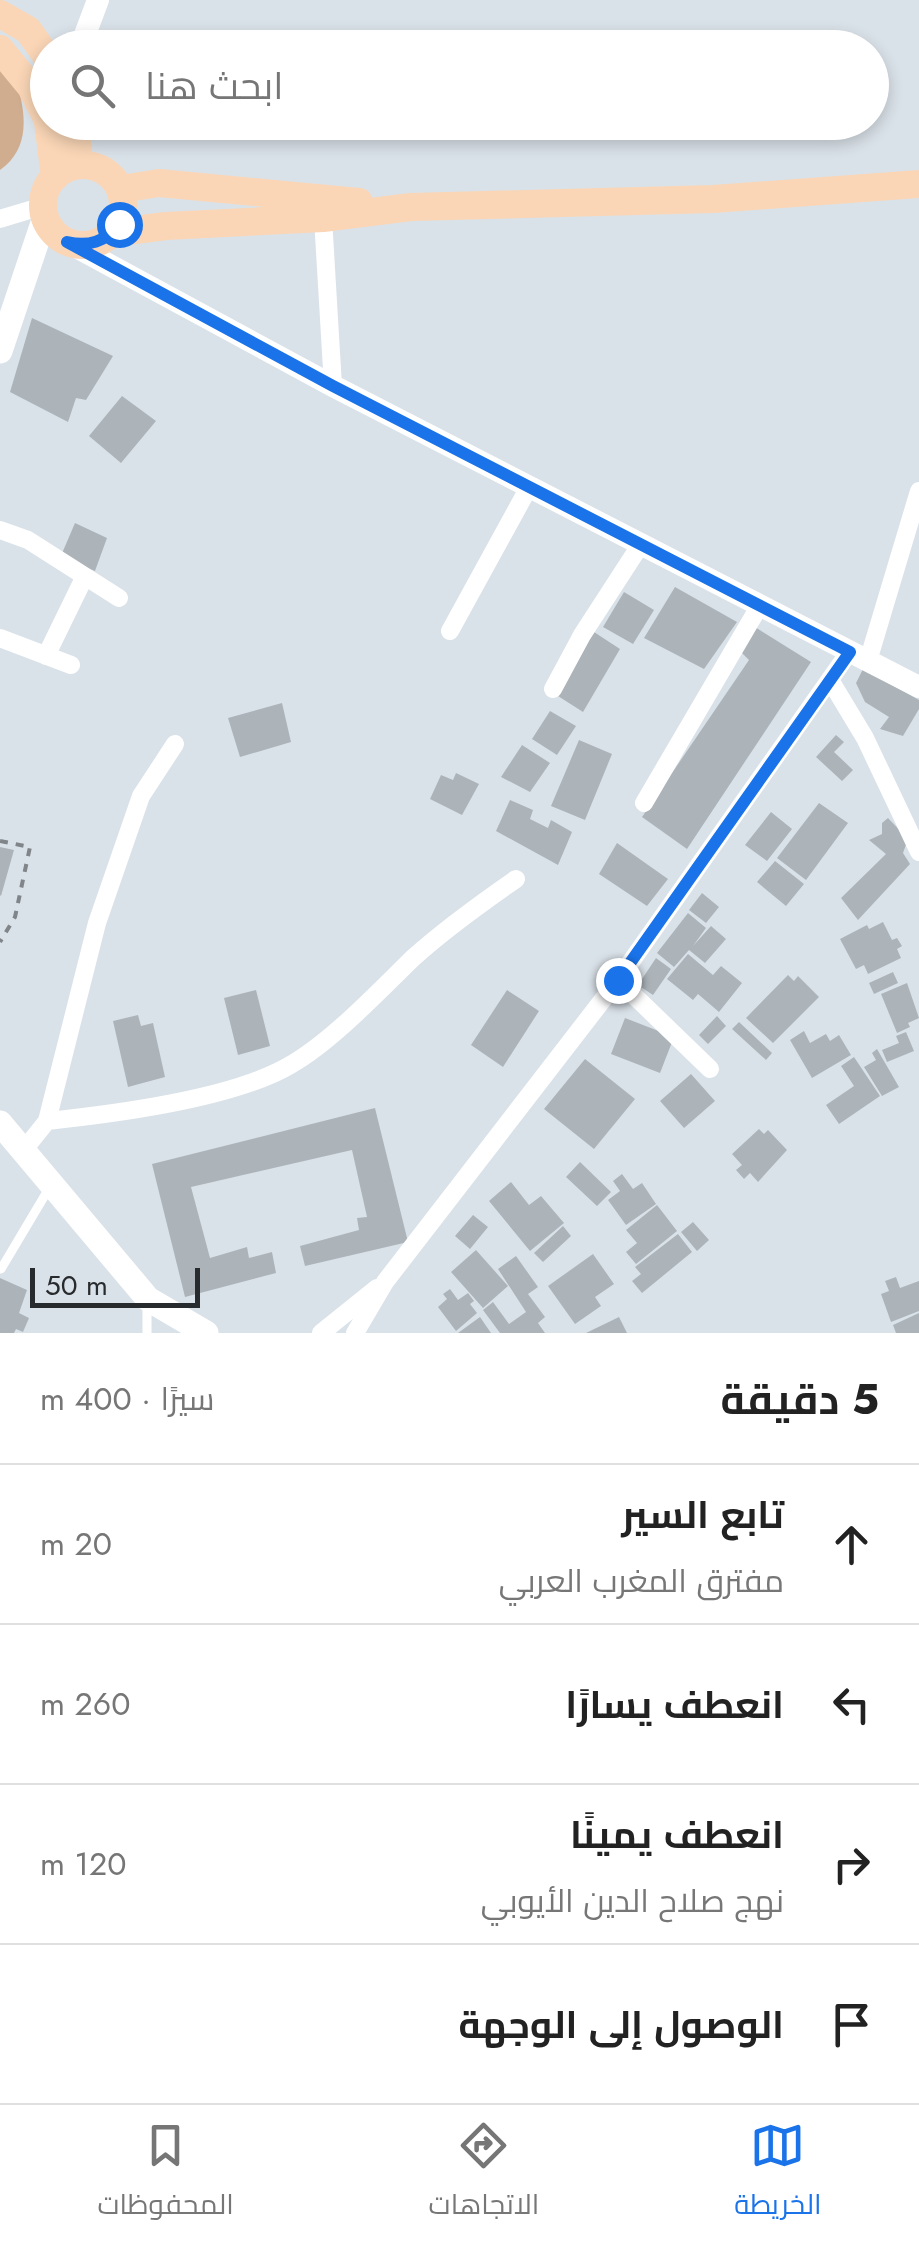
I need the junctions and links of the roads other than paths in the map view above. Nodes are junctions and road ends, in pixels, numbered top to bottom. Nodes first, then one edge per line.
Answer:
1 (98, 0) edge
2 (0, 14) edge
3 (87, 30) edge
4 (30, 33) edge
5 (0, 49) edge
6 (30, 87) edge
7 (55, 140) edge
8 (71, 140) edge
9 (67, 171) junction
10 (919, 184) edge
11 (121, 189) junction
12 (410, 207) junction
13 (44, 212) junction
14 (323, 218) junction
15 (0, 219) edge
16 (112, 233) junction
17 (67, 242) junction
18 (0, 351) edge
19 (333, 386) junction
20 (529, 486) junction
21 (919, 491) edge
22 (0, 530) edge
23 (641, 544) junction
24 (911, 549) edge
25 (84, 578) junction
26 (120, 598) dead end
27 (760, 606) junction
28 (450, 631) dead end
29 (0, 638) edge
30 (46, 656) junction
31 (859, 656) junction
32 (71, 666) dead end
33 (830, 680) junction
34 (919, 687) edge
35 (553, 689) dead end
36 (175, 744) dead end
37 (644, 803) dead end
38 (919, 852) edge
39 (516, 879) dead end
40 (618, 980) junction
41 (710, 1069) dead end
42 (47, 1120) junction
43 (0, 1124) edge
44 (23, 1151) junction
45 (51, 1185) junction
46 (1, 1269) edge
47 (385, 1282) junction
48 (148, 1299) junction
49 (147, 1333) edge
50 (206, 1333) edge
51 (321, 1333) edge
52 (355, 1333) edge

1 - 3 street
2 - 4 main road
5 - 6 main road
7 - 9 main road
8 - 9 main road
9 - 11 main road
9 - 13 main road
10 - 12 main road
11 - 12 main road
11 - 16 main road
12 - 14 main road
13 - 15 street
13 - 17 main road
13 - 18 main road
14 - 16 main road
14 - 19 street
16 - 17 main road
17 - 19 street
19 - 20 street
20 - 23 street
20 - 28 street
21 - 24 street
22 - 25 street
23 - 27 street
23 - 35 street
24 - 31 street
25 - 26 street
25 - 30 street
27 - 31 street
27 - 37 street
29 - 30 street
30 - 32 street
31 - 33 street
31 - 34 street
33 - 38 street
33 - 40 street
36 - 42 street
39 - 42 street
40 - 41 street
40 - 47 street
42 - 44 street
43 - 44 main road
44 - 45 main road
45 - 46 lane
45 - 48 main road
47 - 51 street
47 - 52 street
48 - 49 lane
48 - 50 main road

